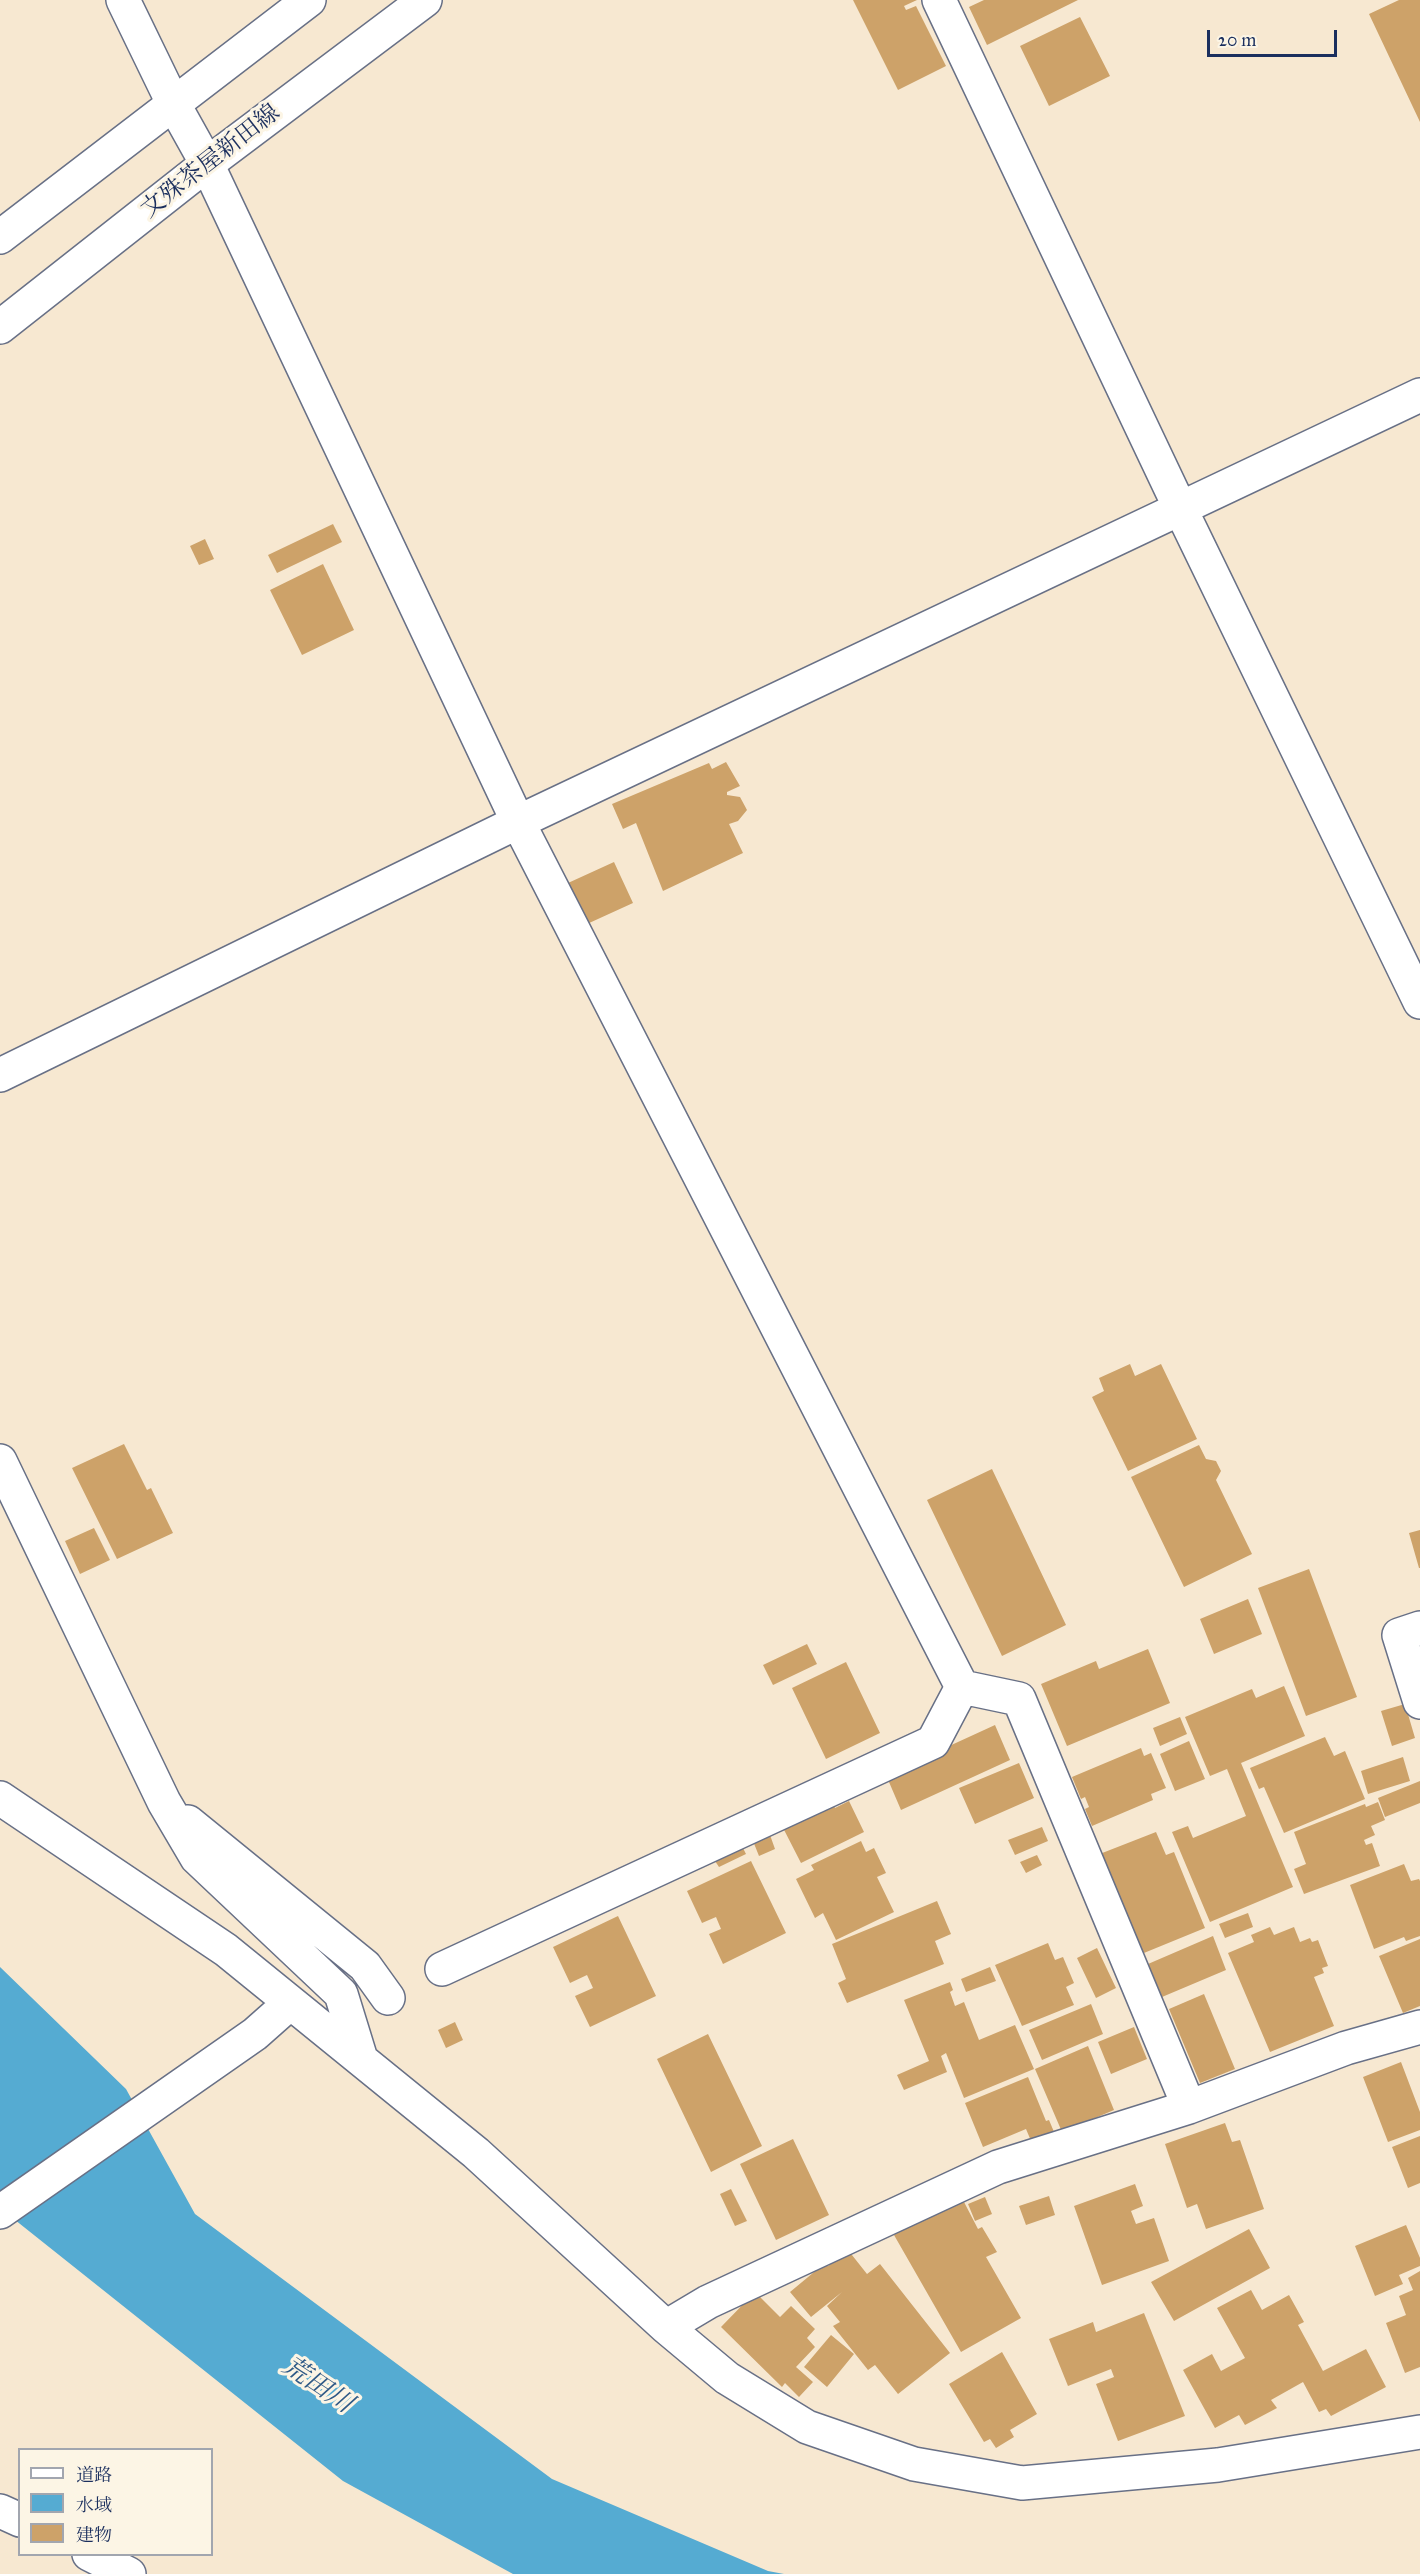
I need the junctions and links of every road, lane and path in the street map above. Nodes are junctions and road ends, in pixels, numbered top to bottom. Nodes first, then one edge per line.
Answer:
1 (123, 0) edge
2 (309, 0) edge
3 (425, 0) edge
4 (939, 0) edge
5 (173, 103) junction
6 (207, 164) junction
7 (0, 237) edge
8 (0, 327) edge
9 (1420, 395) edge
10 (1181, 510) junction
11 (518, 822) junction
12 (1420, 1002) edge
13 (0, 1075) edge
14 (0, 1461) edge
15 (1420, 1628) edge
16 (962, 1687) junction
17 (1420, 1702) edge
18 (0, 1798) edge
19 (164, 1802) junction
20 (442, 1969) dead end
21 (388, 1998) dead end
22 (290, 2003) junction
23 (1420, 2028) edge
24 (361, 2059) junction
25 (1189, 2107) junction
26 (0, 2212) edge
27 (666, 2327) junction
28 (1420, 2432) edge
29 (0, 2511) edge
30 (18, 2519) edge
31 (93, 2556) edge
32 (129, 2574) edge

1 - 5 street
2 - 5 street
3 - 6 street, 文殊茶屋新田線
4 - 10 street
5 - 6 street
5 - 7 street
6 - 8 street, 文殊茶屋新田線
6 - 11 street
9 - 10 street
10 - 11 street
10 - 12 street
11 - 13 street
11 - 16 street
14 - 19 street
15 - 17 street
16 - 20 street
16 - 25 street
18 - 22 street
19 - 21 street
19 - 24 street
22 - 24 street
22 - 26 street
23 - 25 street
24 - 27 street
25 - 27 street
27 - 28 street
29 - 30 street
31 - 32 street

